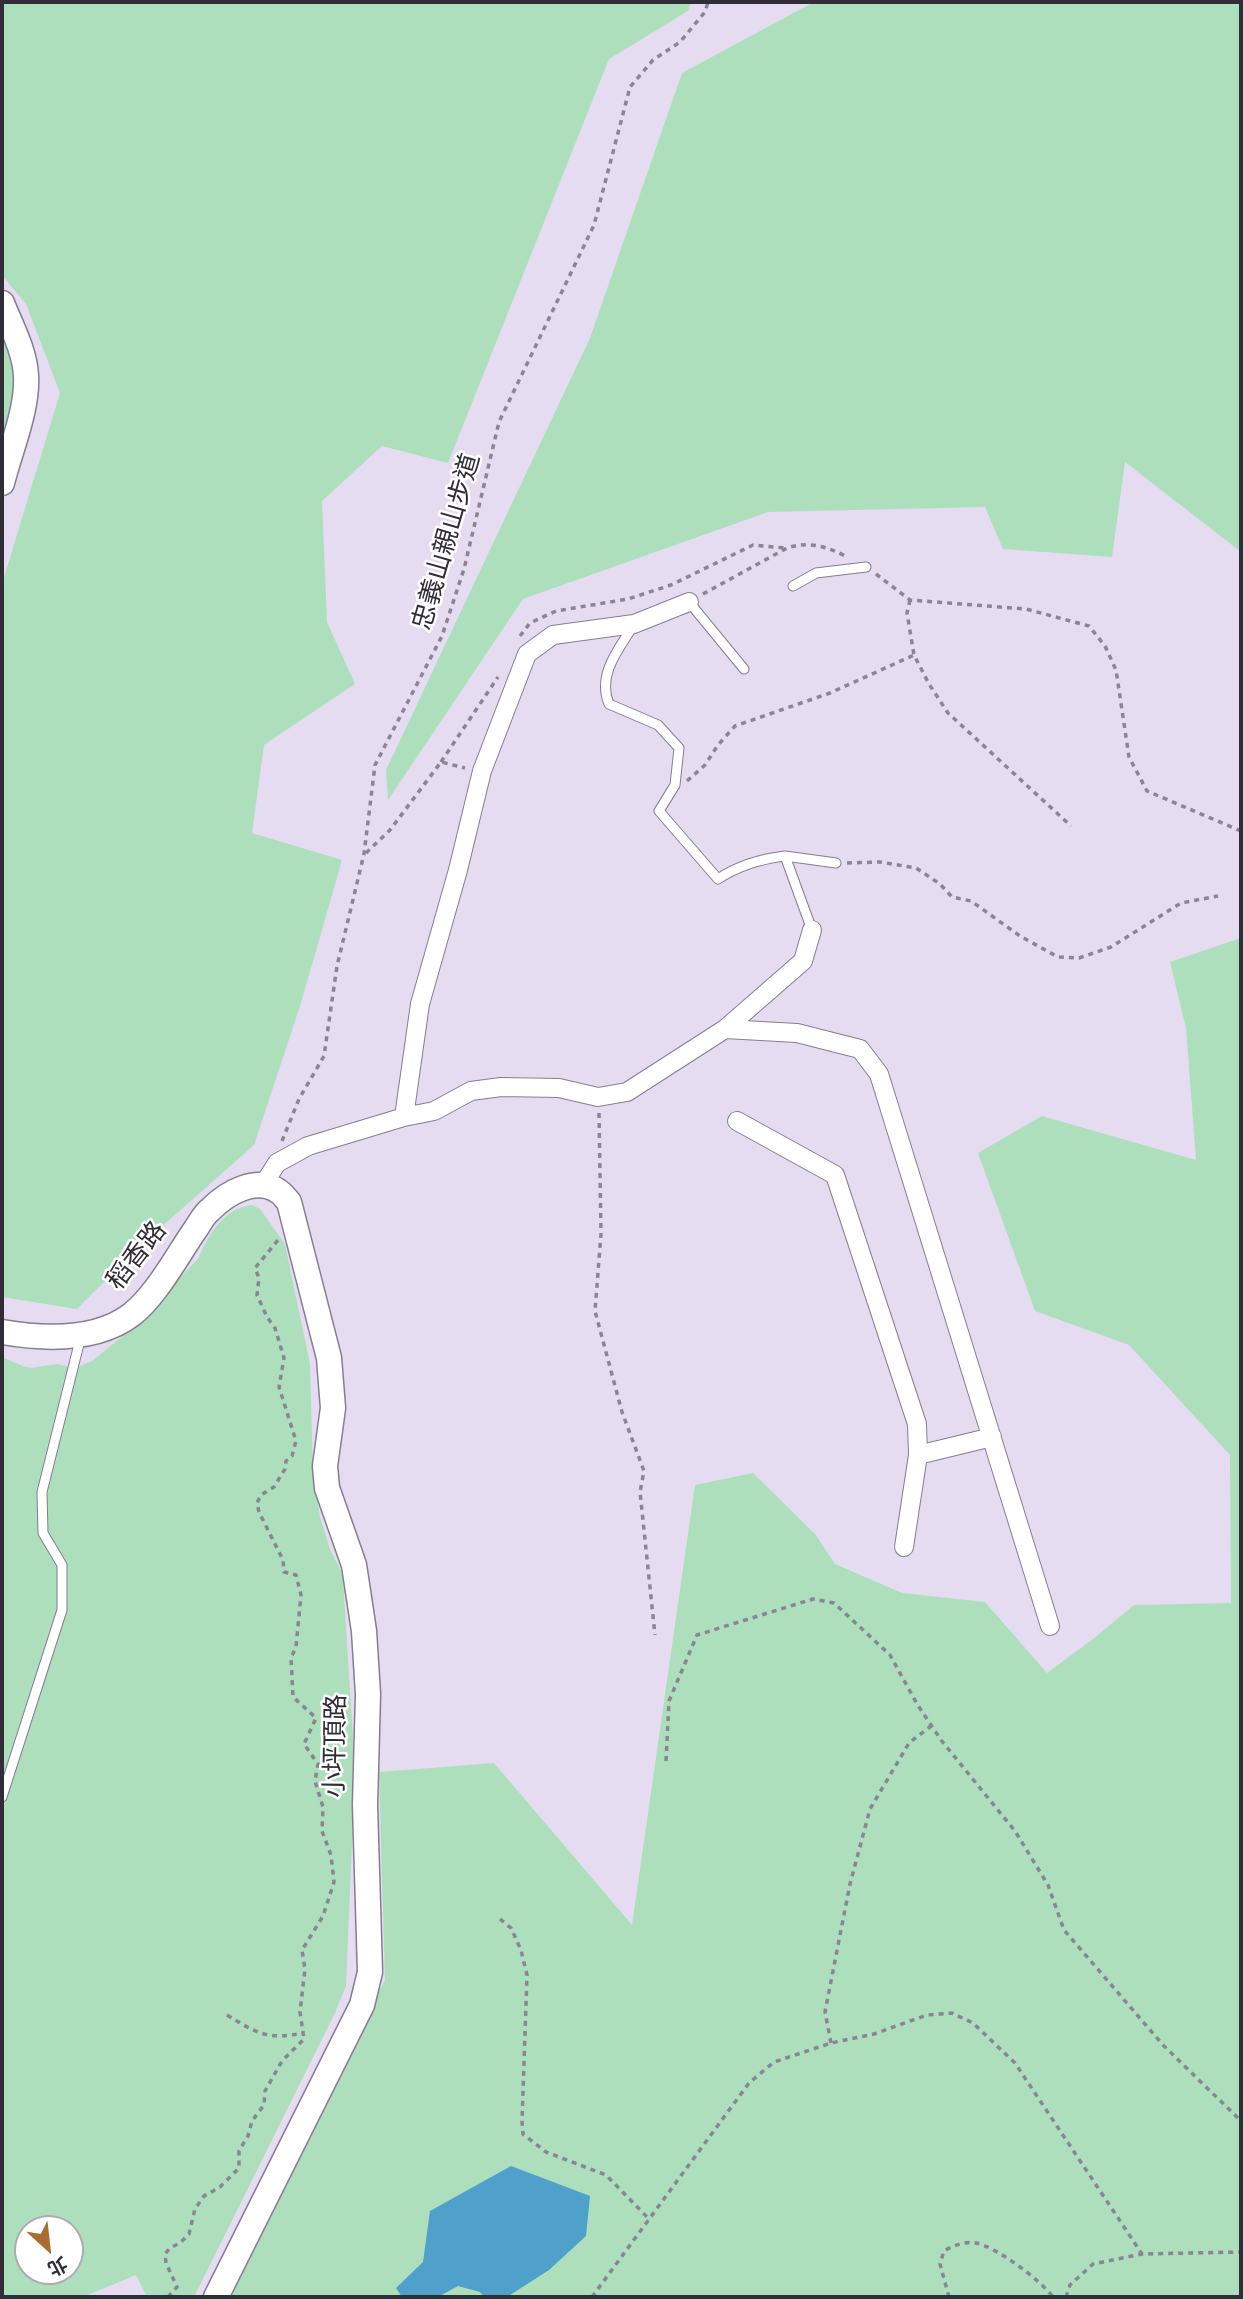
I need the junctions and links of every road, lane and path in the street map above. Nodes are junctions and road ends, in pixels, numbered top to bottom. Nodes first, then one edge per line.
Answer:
1 (708, 2) edge
2 (2, 303) edge
3 (2, 483) edge
4 (866, 566) junction
5 (793, 586) dead end
6 (910, 600) junction
7 (689, 602) junction
8 (634, 624) junction
9 (914, 655) junction
10 (744, 669) dead end
11 (482, 771) junction
12 (675, 785) junction
13 (1071, 826) dead end
14 (1241, 831) edge
15 (364, 854) junction
16 (785, 856) junction
17 (836, 863) joint
18 (1218, 896) dead end
19 (813, 930) joint
20 (725, 1029) junction
21 (598, 1097) junction
22 (404, 1117) junction
23 (737, 1121) dead end
24 (277, 1163) junction
25 (263, 1185) junction
26 (294, 1219) junction
27 (2, 1332) edge
28 (81, 1334) junction
29 (992, 1437) junction
30 (918, 1455) junction
31 (904, 1547) dead end
32 (1050, 1626) dead end
33 (656, 1635) dead end
34 (931, 1726) junction
35 (666, 1761) dead end
36 (2, 1797) edge
37 (500, 1919) dead end
38 (227, 2015) dead end
39 (303, 2033) junction
40 (831, 2043) junction
41 (1241, 2121) edge
42 (650, 2220) junction
43 (1241, 2252) edge
44 (1142, 2254) junction
45 (168, 2297) edge
46 (216, 2297) edge
47 (592, 2297) edge
48 (949, 2297) edge
49 (1053, 2297) edge
50 (1066, 2297) edge

1 - 15 path, 忠義山親山步道
2 - 3 street
4 - 5 lane
4 - 6 path
4 - 7 path
6 - 9 path
6 - 14 path
7 - 8 street
7 - 10 lane
8 - 11 street
8 - 12 lane
9 - 12 path
9 - 13 path
11 - 15 path
11 - 22 street
12 - 16 lane
15 - 24 path, 忠義山親山步道
16 - 17 lane
16 - 19 lane
17 - 18 path
19 - 20 street
20 - 21 street
20 - 29 street
21 - 22 street
21 - 33 path
22 - 24 street
23 - 30 street
24 - 25 street
25 - 26 street, 小坪頂路
25 - 28 street, 稻香路
26 - 39 path
26 - 46 street, 小坪頂路
27 - 28 street, 稻香路
28 - 36 lane
29 - 30 street
29 - 32 street
30 - 31 street
34 - 35 path
34 - 40 path
34 - 41 path
37 - 42 path
38 - 39 path
39 - 45 path
40 - 42 path
40 - 44 path
42 - 47 path
43 - 44 path
44 - 50 path
48 - 49 path

